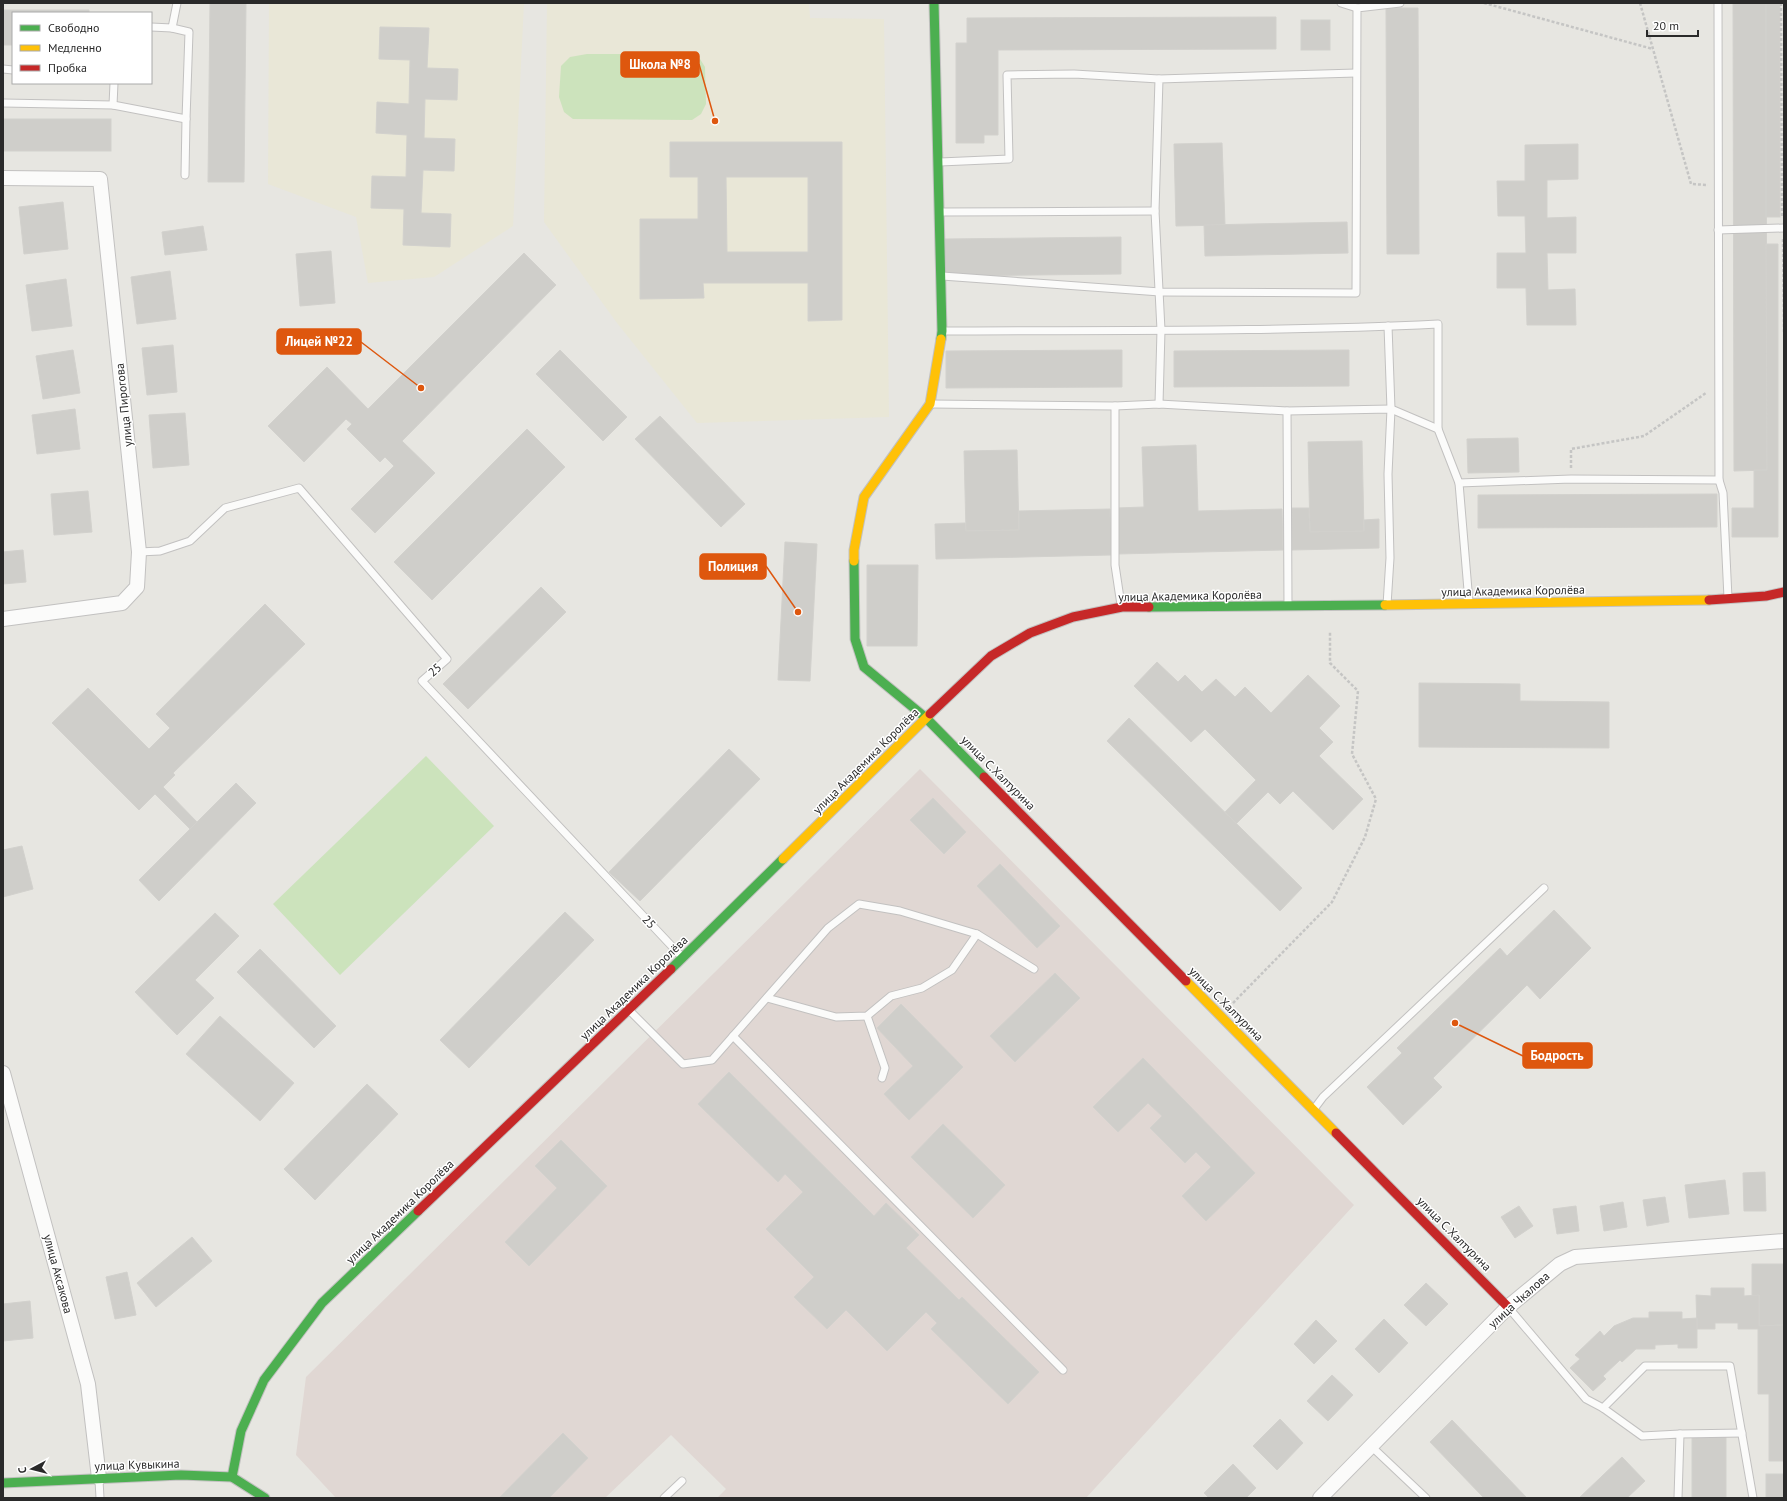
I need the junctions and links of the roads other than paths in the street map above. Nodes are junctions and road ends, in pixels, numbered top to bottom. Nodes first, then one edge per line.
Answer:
1 (177, 3) edge
2 (934, 3) edge
3 (1341, 3) edge
4 (1400, 3) edge
5 (1718, 3) edge
6 (1357, 8) junction
7 (152, 28) edge
8 (172, 28) junction
9 (1356, 73) junction
10 (1159, 79) junction
11 (114, 84) edge
12 (3, 103) edge
13 (113, 105) junction
14 (186, 119) junction
15 (938, 162) junction
16 (185, 176) dead end
17 (3, 178) edge
18 (1155, 211) junction
19 (939, 212) junction
20 (1783, 228) edge
21 (1718, 230) junction
22 (942, 276) junction
23 (1160, 292) junction
24 (1388, 326) junction
25 (1161, 330) junction
26 (942, 331) junction
27 (930, 404) junction
28 (1159, 404) junction
29 (1115, 406) junction
30 (1391, 409) junction
31 (1287, 410) junction
32 (1438, 429) junction
33 (1719, 480) junction
34 (1459, 483) junction
35 (139, 552) junction
36 (1784, 592) edge
37 (1728, 600) junction
38 (1470, 604) junction
39 (1772, 604) dead end
40 (1387, 605) junction
41 (1122, 607) junction
42 (1288, 607) junction
43 (3, 619) edge
44 (926, 718) junction
45 (1544, 888) dead end
46 (977, 934) junction
47 (683, 958) junction
48 (1034, 969) dead end
49 (767, 998) junction
50 (629, 1010) junction
51 (867, 1016) junction
52 (733, 1036) junction
53 (3, 1073) edge
54 (882, 1078) dead end
55 (1313, 1109) junction
56 (1784, 1242) edge
57 (1508, 1307) junction
58 (1063, 1370) dead end
59 (1603, 1408) junction
60 (1742, 1433) junction
61 (1680, 1434) junction
62 (1372, 1446) junction
63 (232, 1477) junction
64 (99, 1478) junction
65 (682, 1481) dead end
66 (3, 1483) edge
67 (100, 1498) edge
68 (265, 1498) edge
69 (664, 1498) edge
70 (1320, 1498) edge
71 (1426, 1498) edge
72 (1678, 1498) edge
73 (1753, 1498) edge

1 - 8 lane
2 - 15 street
3 - 6 lane
4 - 6 lane
5 - 21 lane
6 - 9 lane
7 - 8 lane
8 - 14 lane
9 - 10 lane
9 - 23 lane
10 - 15 lane
10 - 18 lane
11 - 13 lane
12 - 13 lane
13 - 14 lane
14 - 16 lane
15 - 19 street
17 - 35 street, улица Пирогова
18 - 19 lane
18 - 23 lane
19 - 22 street
20 - 21 lane
21 - 33 lane
22 - 23 lane
22 - 26 street
23 - 25 lane
24 - 25 lane
24 - 30 lane
24 - 32 lane
25 - 26 lane
25 - 28 lane
26 - 27 street
27 - 29 lane
27 - 44 street, улица С.Халтурина
28 - 29 lane
28 - 31 lane
29 - 41 lane
30 - 31 lane
30 - 32 lane
30 - 40 lane
31 - 42 lane
32 - 34 lane
33 - 34 lane
33 - 37 lane
34 - 38 lane
35 - 43 street, улица Пирогова
35 - 47 lane, 25
36 - 37 street, улица Академика Королёва
37 - 38 street, улица Академика Королёва
37 - 39 street
38 - 40 street, улица Академика Королёва
40 - 42 street, улица Академика Королёва
41 - 42 street, улица Академика Королёва
41 - 44 street, улица Академика Королёва
44 - 47 street, улица Академика Королёва
44 - 55 street, улица С.Халтурина
45 - 55 lane
46 - 48 lane
46 - 49 lane
46 - 51 lane
47 - 50 street, улица Академика Королёва
49 - 51 lane
49 - 52 lane
50 - 52 lane
50 - 63 street, улица Академика Королёва
51 - 54 lane
52 - 58 lane
53 - 64 street, улица Аксакова
55 - 57 street, улица С.Халтурина
56 - 57 street, улица Чкалова
57 - 59 lane
57 - 62 street, улица Чкалова
59 - 60 lane
59 - 61 lane
60 - 61 lane
60 - 73 lane
61 - 72 lane
62 - 70 street, улица Чкалова
62 - 71 lane
63 - 64 street, улица Кувыкина
63 - 68 street
64 - 66 street, улица Кувыкина
64 - 67 lane
65 - 69 lane

